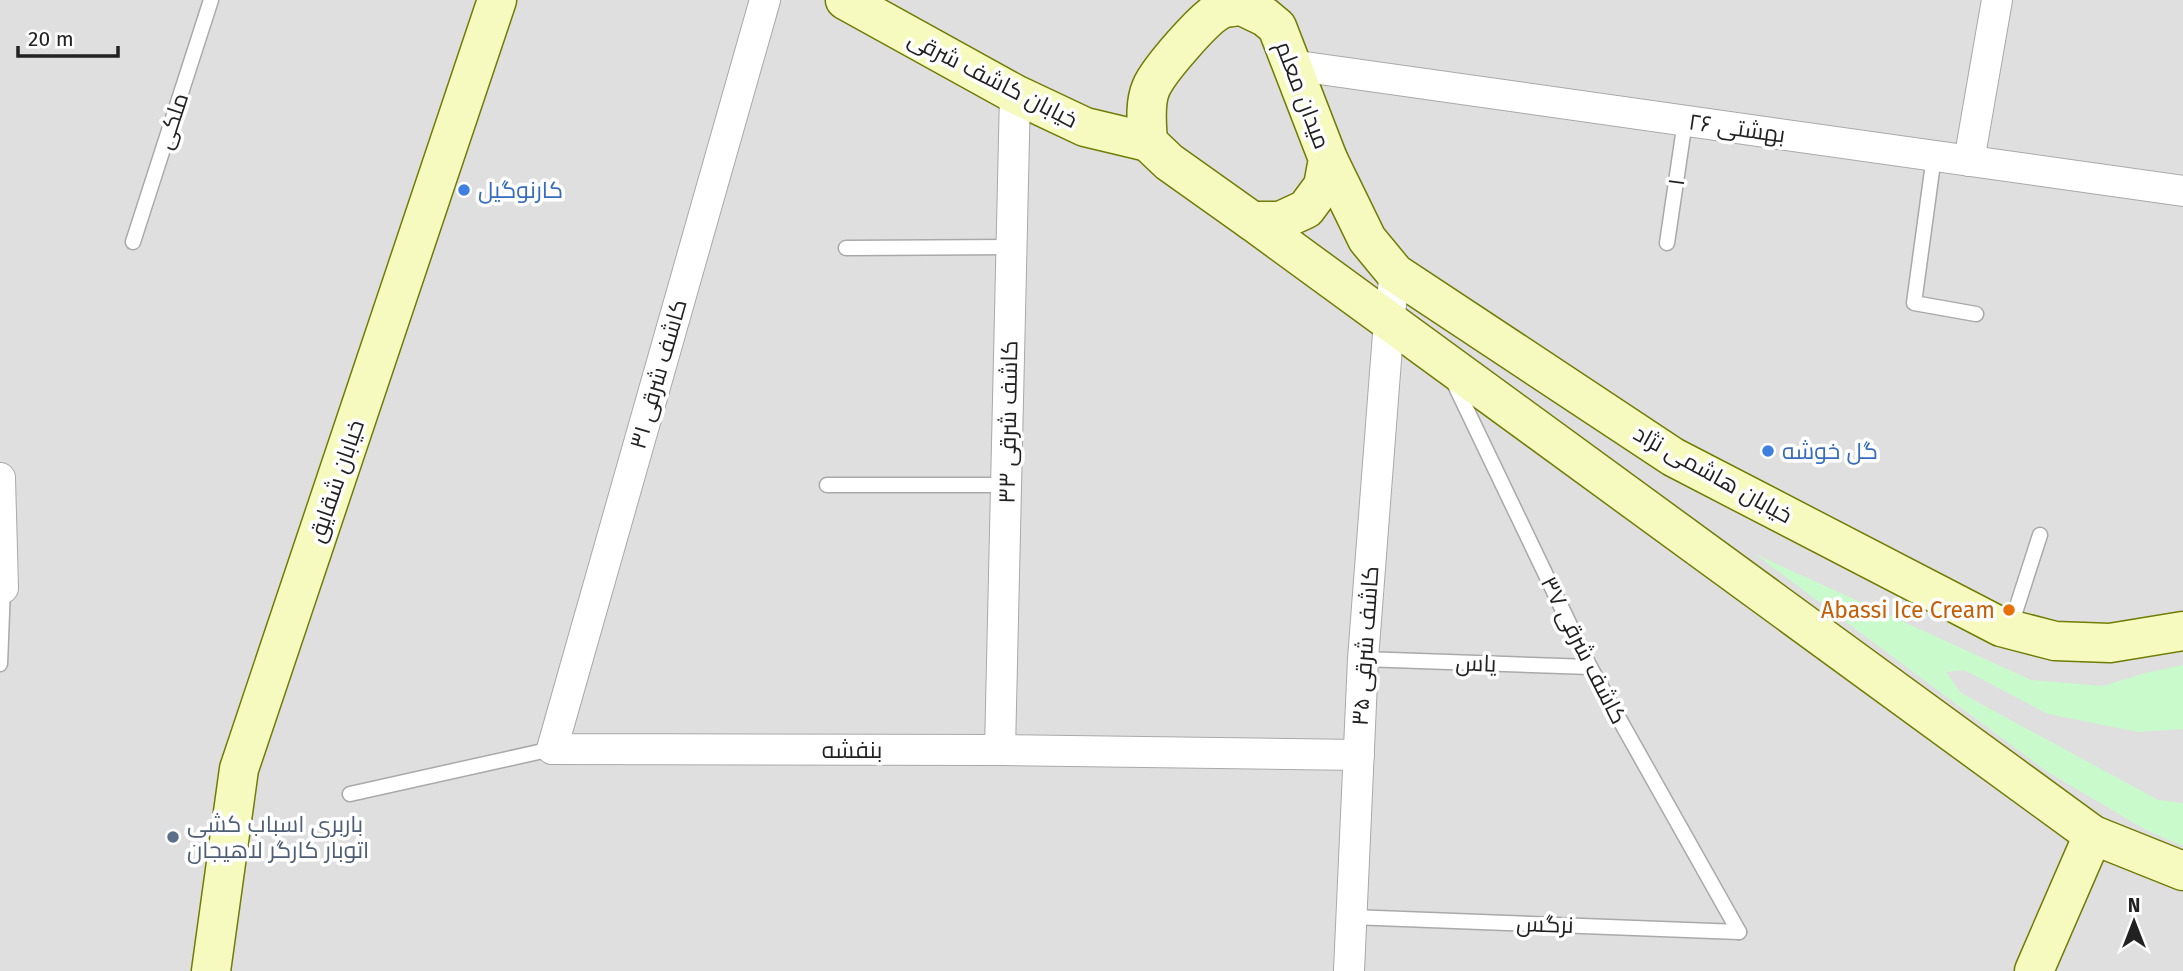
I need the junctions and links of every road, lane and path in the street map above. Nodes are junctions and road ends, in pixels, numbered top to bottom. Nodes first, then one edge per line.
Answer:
1 (211, 0) edge
2 (497, 0) edge
3 (765, 0) edge
4 (845, 0) edge
5 (1997, 0) edge
6 (1247, 4) edge
7 (1291, 65) junction
8 (1015, 94) junction
9 (1685, 121) junction
10 (1148, 142) junction
11 (1934, 156) junction
12 (1328, 159) junction
13 (1969, 161) junction
14 (2183, 191) edge
15 (1252, 221) junction
16 (133, 242) dead end
17 (1667, 243) dead end
18 (1012, 247) junction
19 (846, 248) dead end
20 (1395, 273) junction
21 (1976, 314) dead end
22 (1389, 321) junction
23 (1443, 361) junction
24 (0, 478) edge
25 (827, 485) dead end
26 (1006, 485) junction
27 (2039, 535) dead end
28 (1, 588) edge
29 (2010, 629) junction
30 (2183, 631) edge
31 (1363, 660) junction
32 (0, 664) edge
33 (1590, 667) junction
34 (552, 748) junction
35 (1000, 750) junction
36 (1359, 755) junction
37 (350, 794) dead end
38 (2093, 835) junction
39 (2183, 871) edge
40 (1351, 917) junction
41 (1739, 932) joint
42 (211, 971) edge
43 (1349, 971) edge
44 (2034, 971) edge

1 - 16 lane, ملکی
2 - 42 main road, خیابان شقایق
3 - 34 street, کاشف شرقی ۳۱
4 - 8 main road, خیابان کاشف شرقی
5 - 13 street
6 - 7 main road, میدان معلم
6 - 10 main road, میدان معلم
7 - 9 street, بهشتی ۲۶
7 - 12 main road, میدان معلم
8 - 10 main road, خیابان کاشف شرقی
8 - 18 street, کاشف شرقی ۳۳
9 - 11 street, بهشتی ۲۶
9 - 17 lane, ۱
10 - 15 main road
11 - 13 street, بهشتی ۲۶
11 - 21 lane
12 - 15 main road, میدان معلم
12 - 20 main road, خیابان هاشمی نژاد
13 - 14 street, بهشتی ۲۶
15 - 22 main road
18 - 19 lane
18 - 26 street, کاشف شرقی ۳۳
20 - 22 street, کاشف شرقی ۳۵
20 - 29 main road, خیابان هاشمی نژاد
22 - 23 main road
22 - 31 street, کاشف شرقی ۳۵
23 - 33 lane, کاشف شرقی ۳۷
23 - 38 main road
24 - 28 street
25 - 26 lane
26 - 35 street, کاشف شرقی ۳۳
27 - 29 lane
28 - 32 lane
29 - 30 main road, خیابان هاشمی نژاد
31 - 33 lane, یاس
31 - 36 street, کاشف شرقی ۳۵
33 - 41 lane, کاشف شرقی ۳۷
34 - 35 street, بنفشه
34 - 37 lane, بنفشه
35 - 36 street, بنفشه
36 - 40 street, کاشف شرقی ۳۵
38 - 39 main road
38 - 44 main road
40 - 41 lane, نرگس
40 - 43 street, کاشف شرقی ۳۵

